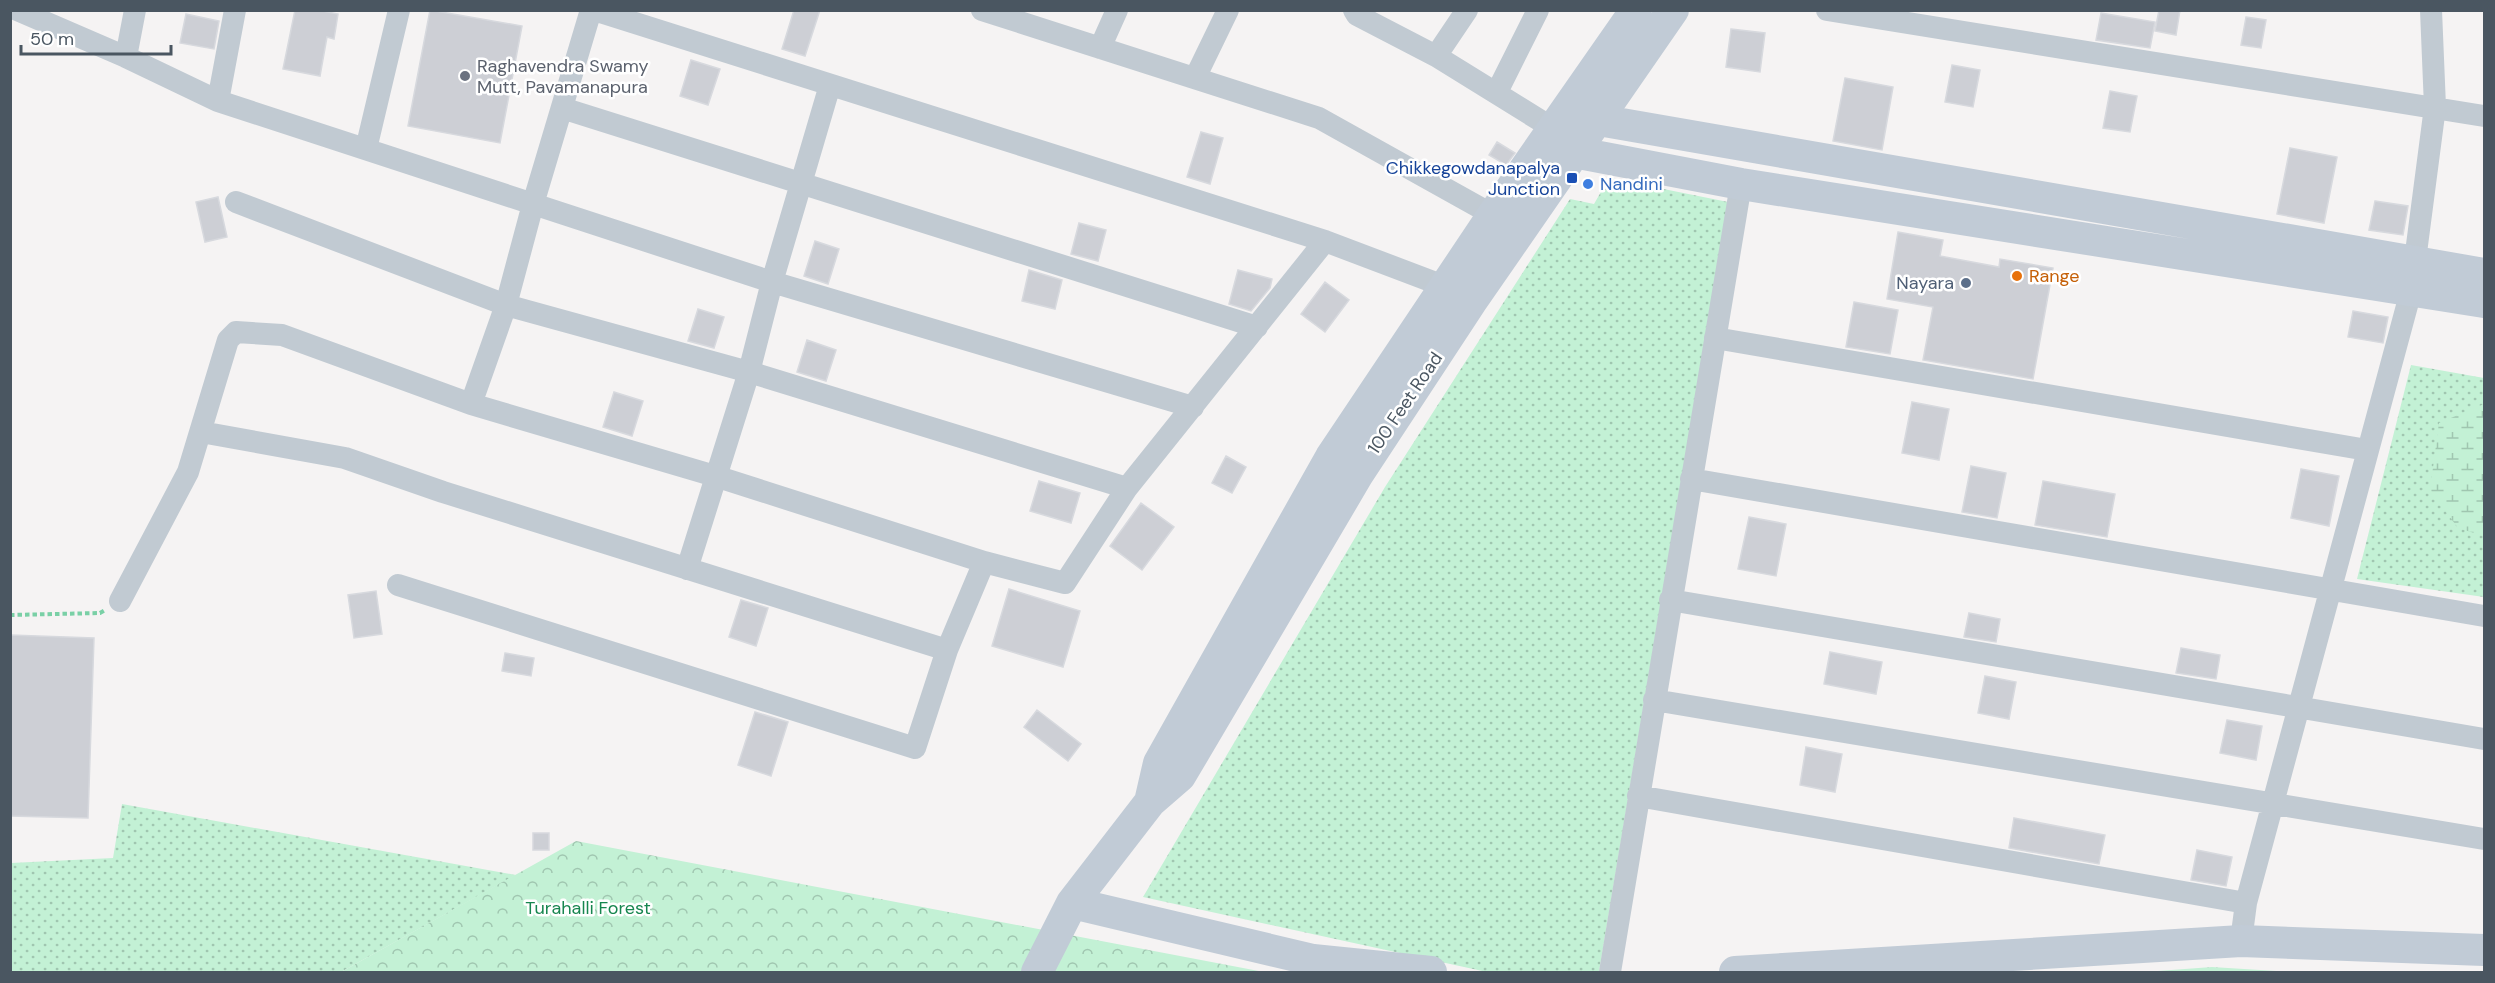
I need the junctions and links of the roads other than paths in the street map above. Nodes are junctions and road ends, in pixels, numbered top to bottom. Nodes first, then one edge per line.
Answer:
1 (135, 10) edge
2 (235, 10) edge
3 (399, 10) edge
4 (593, 10) edge
5 (1117, 10) edge
6 (1228, 10) edge
7 (1354, 10) edge
8 (1467, 10) edge
9 (1538, 10) edge
10 (1636, 10) edge
11 (1673, 10) edge
12 (1827, 10) edge
13 (2431, 10) edge
14 (24, 11) edge
15 (996, 13) edge
16 (1100, 48) junction
17 (1436, 56) junction
18 (126, 57) junction
19 (1195, 78) junction
20 (830, 85) junction
21 (1497, 92) junction
22 (218, 101) junction
23 (2435, 107) junction
24 (562, 108) junction
25 (2484, 116) edge
26 (1596, 120) junction
27 (1553, 130) junction
28 (366, 149) junction
29 (1574, 152) junction
30 (801, 183) junction
31 (1741, 184) junction
32 (2006, 191) junction
33 (236, 202) dead end
34 (533, 204) junction
35 (1493, 215) junction
36 (2000, 225) junction
37 (1325, 241) junction
38 (2484, 274) edge
39 (2414, 277) junction
40 (772, 282) junction
41 (1445, 285) junction
42 (1474, 300) junction
43 (2484, 302) edge
44 (506, 305) junction
45 (1257, 327) junction
46 (1714, 338) junction
47 (749, 372) junction
48 (471, 404) junction
49 (1193, 407) junction
50 (201, 432) junction
51 (2367, 450) junction
52 (715, 476) junction
53 (1691, 479) junction
54 (1127, 488) junction
55 (984, 562) junction
56 (687, 569) junction
57 (398, 585) dead end
58 (2330, 591) junction
59 (120, 600) road end
60 (1670, 600) junction
61 (2484, 616) edge
62 (947, 650) junction
63 (1654, 700) junction
64 (2300, 707) junction
65 (2484, 739) edge
66 (1638, 796) junction
67 (1150, 802) junction
68 (2274, 804) junction
69 (2484, 839) edge
70 (1072, 903) junction
71 (2246, 903) junction
72 (2241, 941) junction
73 (2484, 950) edge
74 (1037, 972) edge
75 (1431, 972) edge
76 (1610, 972) edge
77 (1735, 972) edge

1 - 18 street
2 - 22 street
3 - 28 street
4 - 20 street
4 - 24 street
5 - 16 street
6 - 19 street
7 - 17 street
8 - 17 street
9 - 21 street
10 - 27 main road, 100 Feet Road
11 - 26 main road, 100 Feet Road
12 - 23 street
13 - 23 street
14 - 18 street
15 - 16 street
16 - 19 street
17 - 21 street
18 - 22 street
19 - 35 street
20 - 30 street
20 - 37 street
21 - 27 street
22 - 28 street
23 - 25 street
23 - 39 street
24 - 30 street
24 - 34 street
26 - 27 main road
26 - 29 main road, 100 Feet Road
26 - 32 main road
27 - 29 main road
27 - 35 main road, 100 Feet Road
28 - 34 street
29 - 31 main road
29 - 42 main road, 100 Feet Road
30 - 40 street
30 - 45 street
31 - 36 main road
31 - 46 street
32 - 36 main road
32 - 39 main road
33 - 44 street
34 - 40 street
34 - 44 street
35 - 41 main road, 100 Feet Road
36 - 39 main road
37 - 41 street
37 - 45 street
38 - 39 main road
39 - 43 main road
39 - 51 street
40 - 47 street
40 - 49 street
41 - 42 street
41 - 67 main road, 100 Feet Road
42 - 67 main road, 100 Feet Road
44 - 47 street
44 - 48 street
45 - 49 street
46 - 51 street
46 - 53 street
47 - 52 street
47 - 54 street
48 - 50 street
48 - 52 street
49 - 54 street
50 - 56 street
50 - 59 street
51 - 58 street
52 - 55 street
52 - 56 street
53 - 58 street
53 - 60 street
54 - 55 street
55 - 62 street
56 - 62 street
57 - 62 street
58 - 61 street
58 - 64 street
60 - 63 street
60 - 64 street
63 - 66 street
63 - 68 street
64 - 65 street
64 - 68 street
66 - 71 street
66 - 76 street
67 - 70 main road, 100 Feet Road
68 - 69 street
68 - 71 street
70 - 74 main road, 100 Feet Road
70 - 75 main road
71 - 72 street
72 - 73 main road
72 - 77 main road

